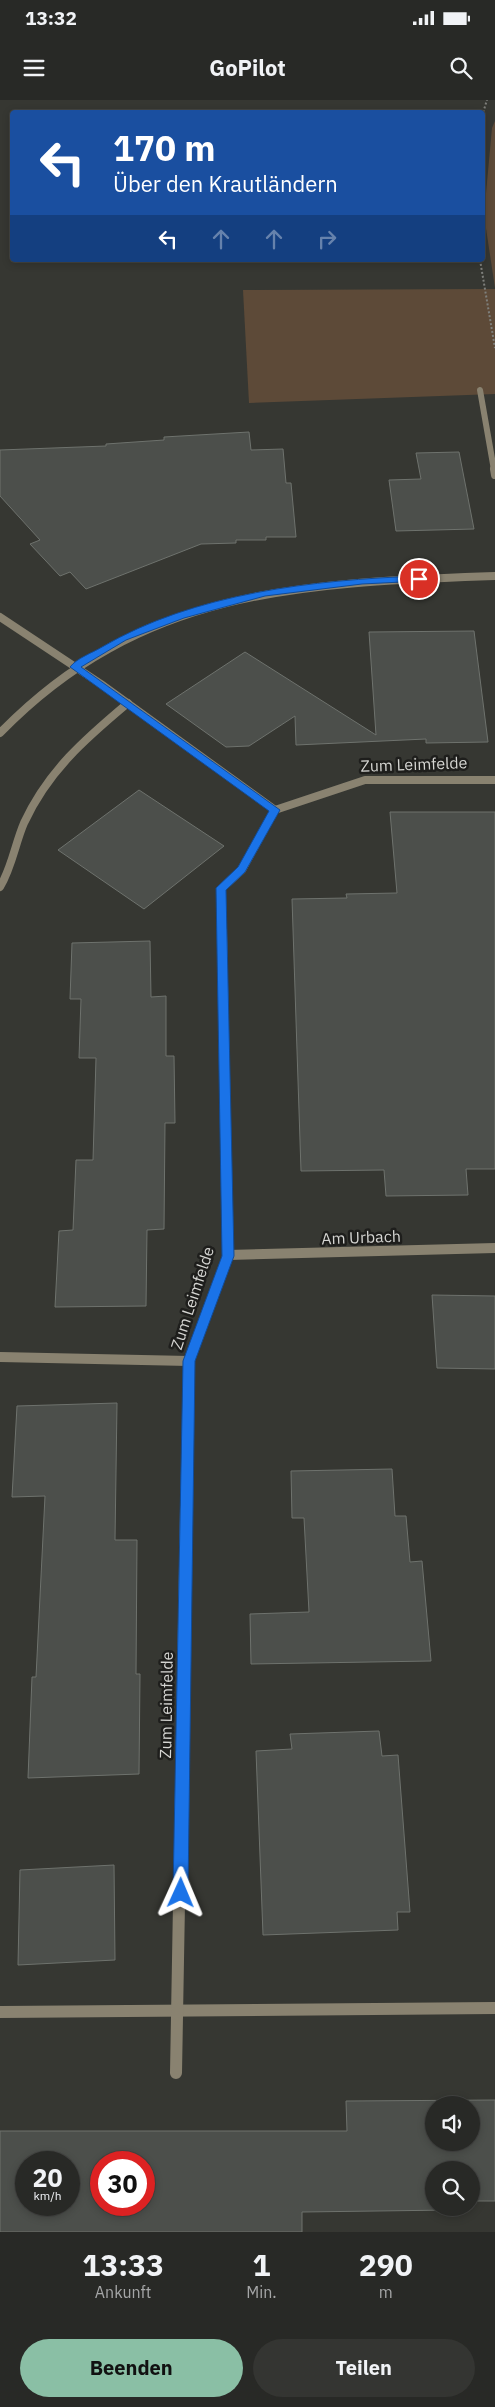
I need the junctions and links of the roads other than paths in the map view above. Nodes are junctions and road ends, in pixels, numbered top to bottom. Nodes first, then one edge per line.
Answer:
1 (480, 390) dead end
2 (495, 475) edge
3 (495, 576) edge
4 (0, 617) edge
5 (74, 667) junction
6 (128, 704) junction
7 (0, 733) edge
8 (495, 780) edge
9 (275, 810) junction
10 (0, 887) edge
11 (495, 1248) edge
12 (228, 1256) junction
13 (0, 1357) edge
14 (189, 1361) junction
15 (495, 2008) edge
16 (179, 2011) junction
17 (0, 2012) edge
18 (176, 2073) dead end

1 - 2 street
3 - 5 street
4 - 5 street
5 - 6 street
5 - 7 street
6 - 9 street
6 - 10 street
8 - 9 street, Zum Leimfelde
9 - 12 street, Zum Leimfelde
11 - 12 street, Am Urbach
12 - 14 street, Zum Leimfelde
13 - 14 street
14 - 16 street, Zum Leimfelde
15 - 16 street
16 - 17 street
16 - 18 street, Zum Leimfelde

